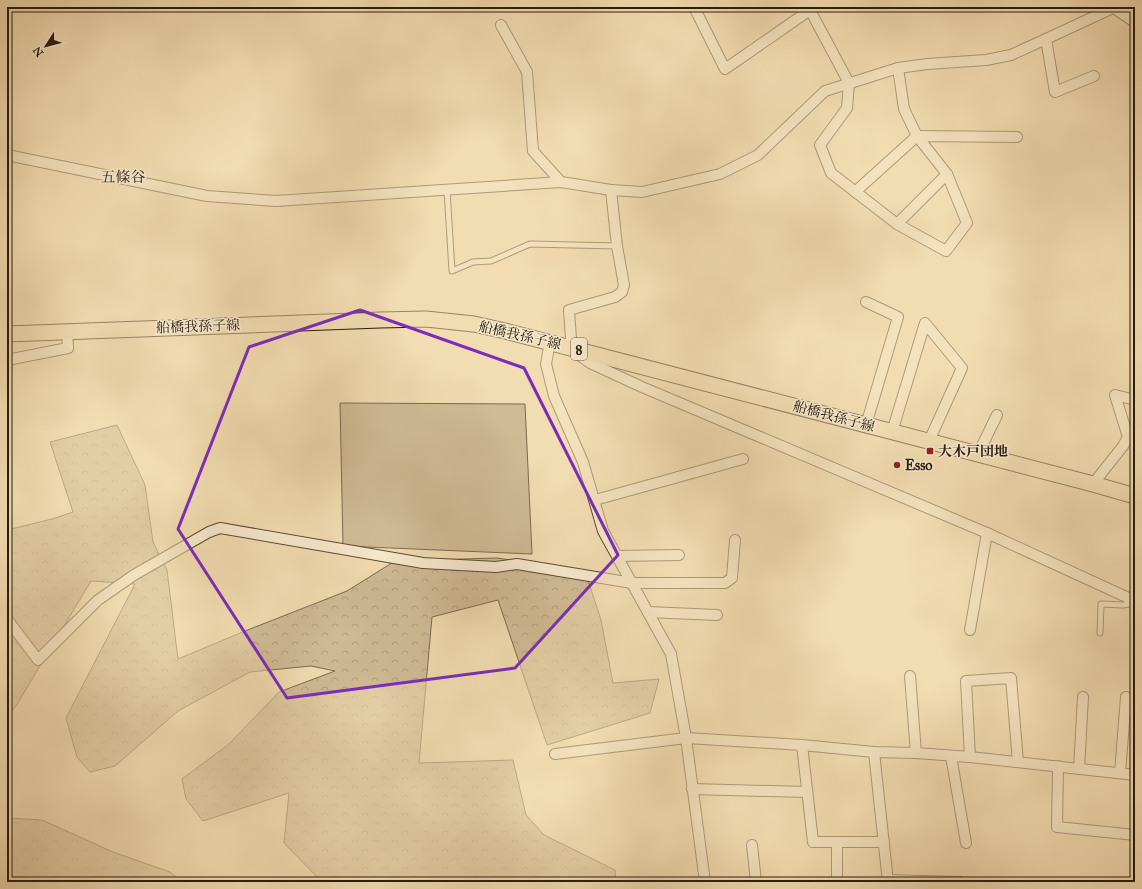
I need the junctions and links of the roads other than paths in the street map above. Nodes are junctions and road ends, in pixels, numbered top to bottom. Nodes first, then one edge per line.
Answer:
1 (694, 7) edge
2 (1116, 7) edge
3 (1135, 20) edge
4 (501, 25) dead end
5 (1046, 40) junction
6 (898, 68) junction
7 (1094, 76) dead end
8 (849, 83) junction
9 (917, 136) junction
10 (1017, 137) dead end
11 (7, 156) edge
12 (947, 174) junction
13 (561, 182) junction
14 (447, 190) junction
15 (611, 190) junction
16 (855, 192) junction
17 (897, 224) junction
18 (617, 246) junction
19 (866, 302) dead end
20 (67, 331) junction
21 (7, 334) edge
22 (550, 342) junction
23 (568, 347) junction
24 (7, 360) edge
25 (1135, 400) edge
26 (997, 415) dead end
27 (866, 425) junction
28 (892, 432) junction
29 (929, 441) junction
30 (978, 454) junction
31 (743, 459) dead end
32 (1092, 484) junction
33 (1135, 496) edge
34 (595, 500) junction
35 (987, 533) junction
36 (735, 540) dead end
37 (679, 555) dead end
38 (617, 556) junction
39 (632, 583) junction
40 (1135, 602) edge
41 (648, 612) junction
42 (716, 615) dead end
43 (7, 620) edge
44 (970, 630) dead end
45 (1100, 633) dead end
46 (910, 676) dead end
47 (1126, 696) dead end
48 (1083, 697) dead end
49 (686, 738) junction
50 (802, 744) junction
51 (874, 752) junction
52 (916, 753) junction
53 (555, 754) dead end
54 (951, 756) junction
55 (970, 758) junction
56 (1018, 762) junction
57 (1058, 766) junction
58 (1079, 769) junction
59 (1120, 773) junction
60 (1135, 775) edge
61 (692, 789) junction
62 (807, 792) junction
63 (1135, 835) edge
64 (837, 842) junction
65 (884, 842) junction
66 (966, 843) dead end
67 (752, 845) dead end
68 (888, 881) edge
69 (705, 882) edge
70 (756, 882) edge
71 (837, 882) edge
72 (953, 882) edge
73 (960, 882) edge

1 - 8 street
2 - 3 street
2 - 5 street
4 - 13 street
5 - 6 street
5 - 7 street
6 - 8 street
6 - 9 street
8 - 15 street
8 - 16 street
9 - 10 street
9 - 12 street
9 - 16 street
11 - 14 street
12 - 17 street
12 - 17 street
13 - 14 street
13 - 15 street
14 - 18 lane
15 - 18 street
16 - 17 street
18 - 23 street
19 - 27 street
20 - 21 main road, 船橋我孫子線 / 8
20 - 22 main road, 船橋我孫子線 / 8
20 - 24 street
22 - 23 main road, 船橋我孫子線 / 8
22 - 34 street
23 - 27 main road, 船橋我孫子線 / 8
23 - 35 street
25 - 32 street
26 - 30 street
27 - 28 main road, 船橋我孫子線 / 8
28 - 29 main road, 船橋我孫子線 / 8
28 - 29 street
29 - 30 main road, 船橋我孫子線 / 8
30 - 32 main road, 船橋我孫子線 / 8
31 - 34 street
32 - 33 main road, 船橋我孫子線 / 8
34 - 38 street
35 - 40 street
35 - 44 street
36 - 39 street
37 - 38 street
38 - 39 street
39 - 41 street
39 - 43 street
40 - 45 lane
41 - 42 street
41 - 49 street
46 - 52 street
47 - 59 street
48 - 58 street
49 - 50 street
49 - 53 street
49 - 61 street
50 - 51 street
50 - 62 street
51 - 52 street
51 - 65 street
52 - 54 street
54 - 55 street
54 - 66 street
55 - 56 street
55 - 56 street
56 - 57 street
57 - 58 street
57 - 63 street
58 - 59 street
59 - 60 street
61 - 62 street
61 - 69 street
62 - 64 street
64 - 65 street
64 - 71 street
65 - 68 street
67 - 70 street
68 - 72 street
72 - 73 street

